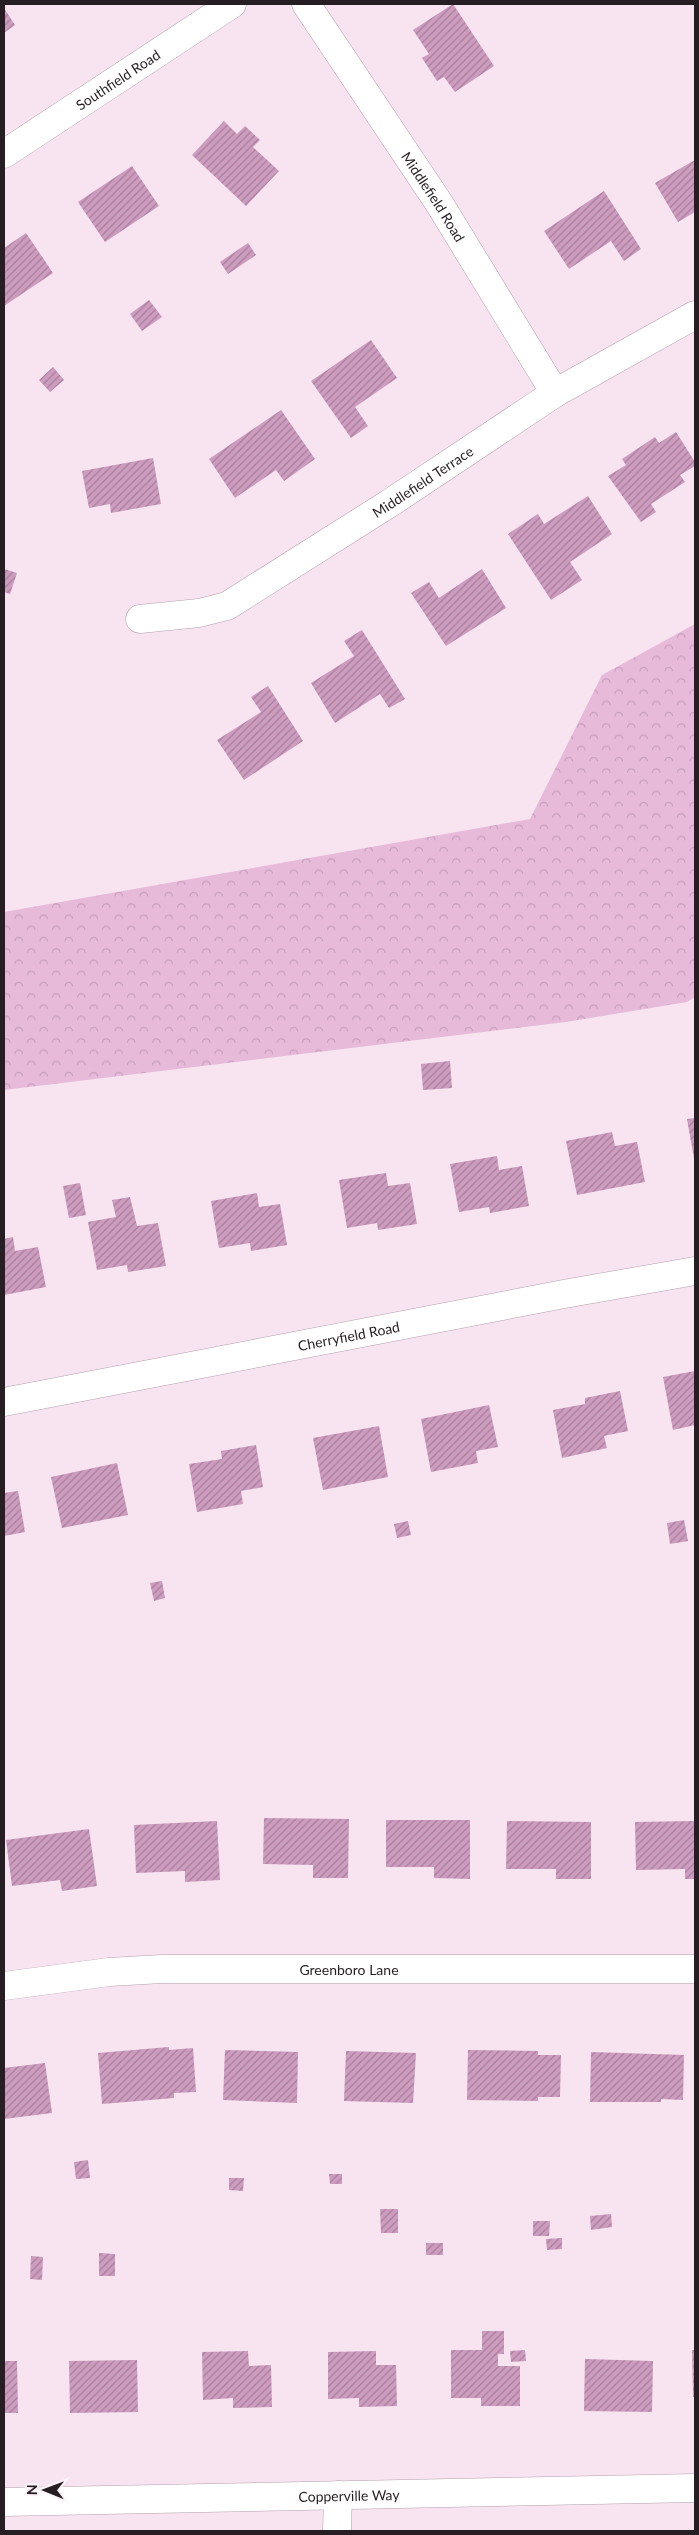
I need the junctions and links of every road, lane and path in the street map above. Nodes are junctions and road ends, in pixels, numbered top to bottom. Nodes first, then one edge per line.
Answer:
1 (232, 4) edge
2 (306, 4) edge
3 (4, 154) edge
4 (695, 315) edge
5 (555, 394) junction
6 (140, 619) dead end
7 (695, 1271) edge
8 (4, 1402) edge
9 (695, 1969) edge
10 (4, 1986) edge
11 (695, 2488) edge
12 (338, 2496) junction
13 (4, 2502) edge
14 (338, 2531) edge

1 - 3 street, Southfield Road
2 - 5 street, Middlefield Road
4 - 5 street, Middlefield Terrace
5 - 6 street, Middlefield Terrace
7 - 8 street, Cherryfield Road
9 - 10 street, Greenboro Lane
11 - 12 street, Copperville Way
12 - 13 street, Copperville Way
12 - 14 street

